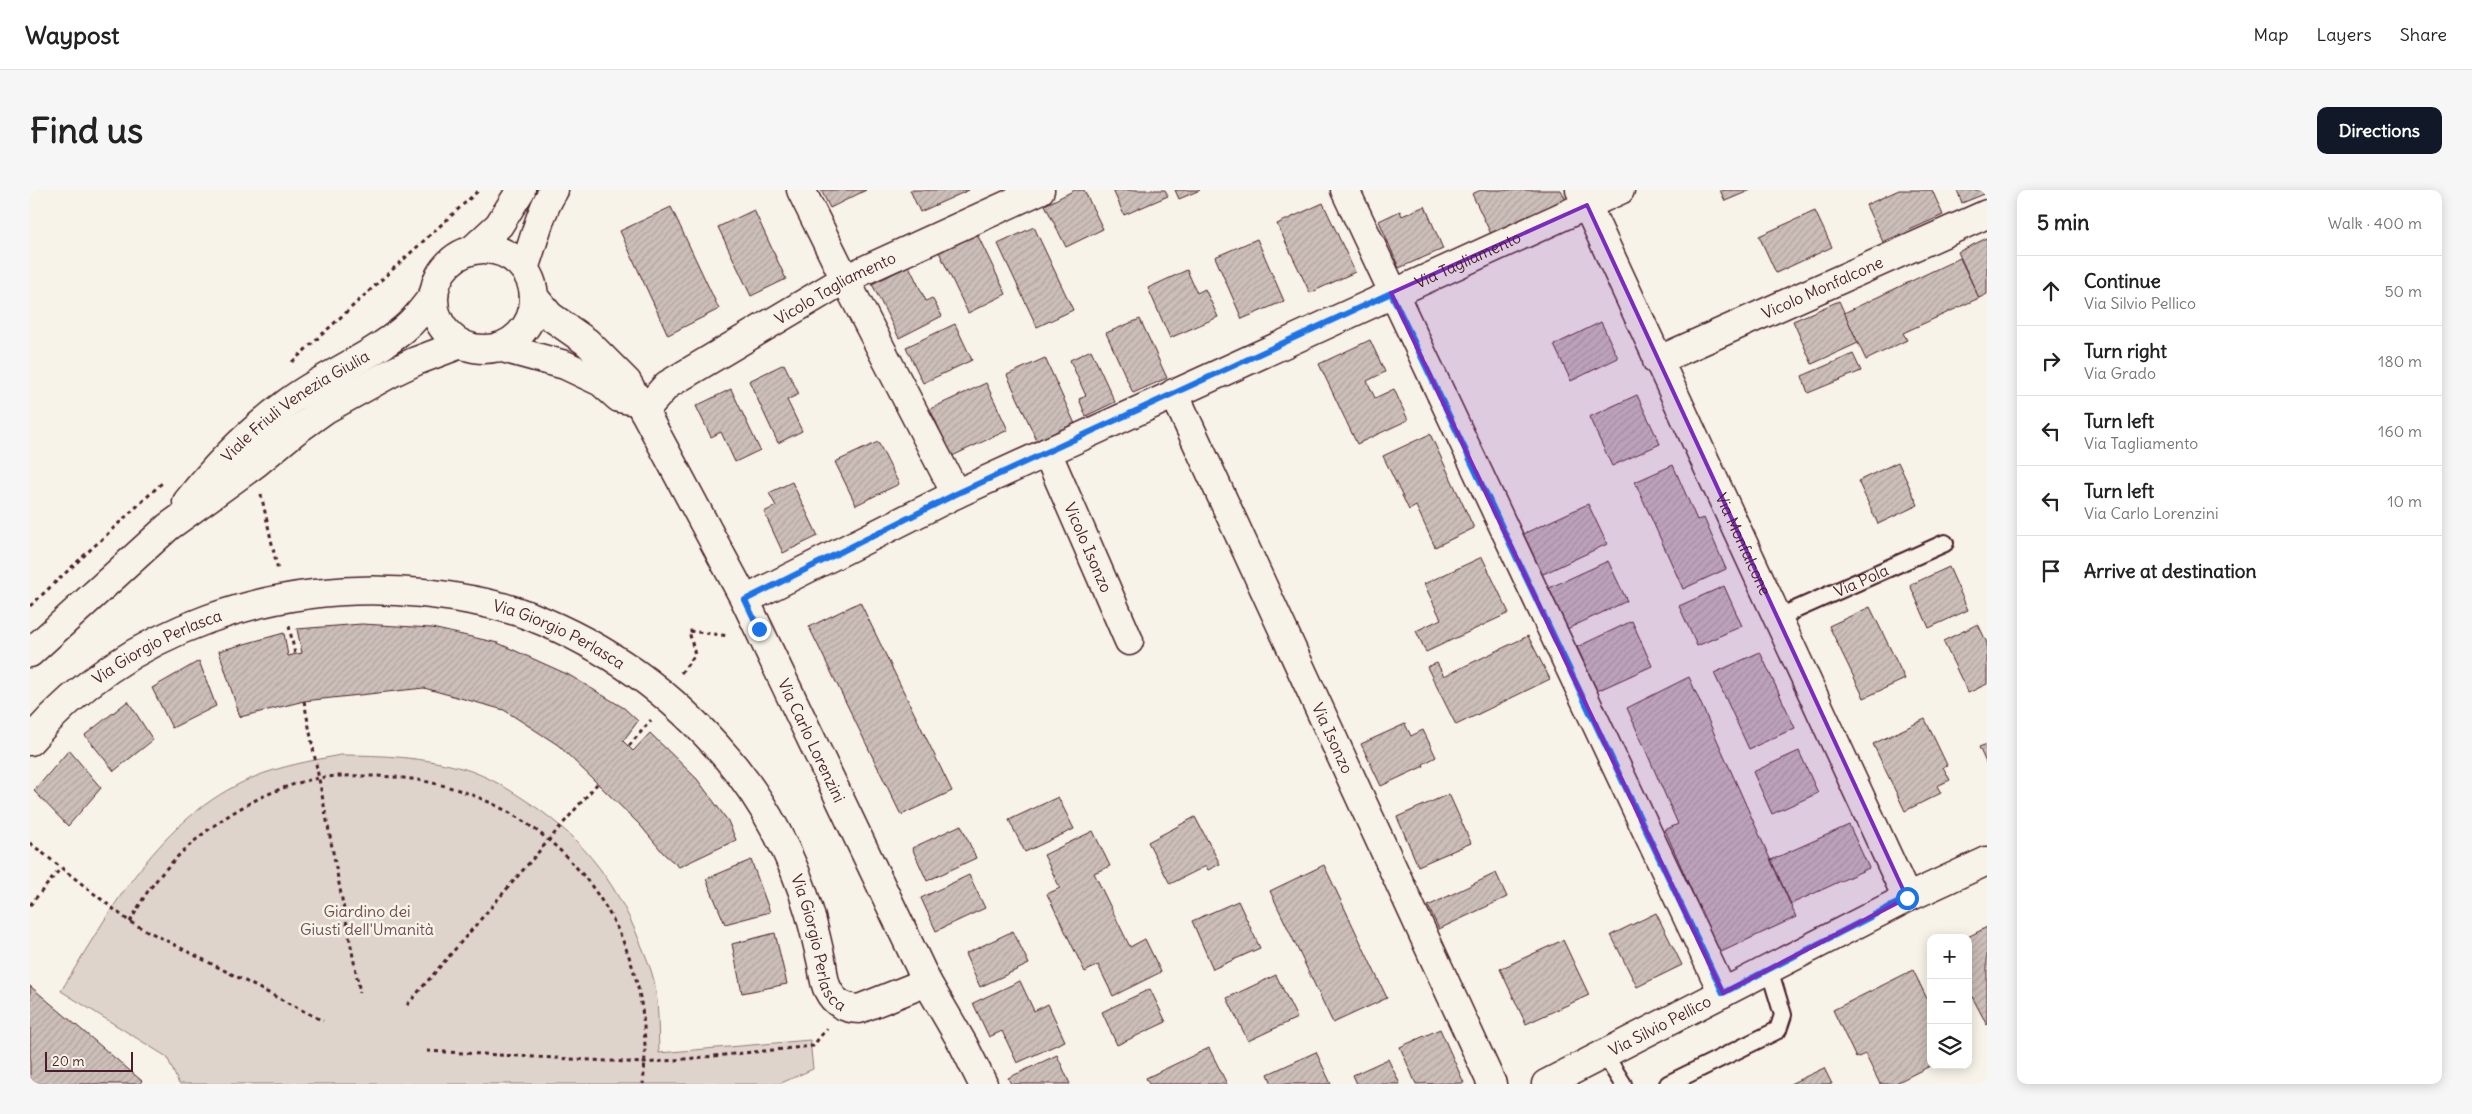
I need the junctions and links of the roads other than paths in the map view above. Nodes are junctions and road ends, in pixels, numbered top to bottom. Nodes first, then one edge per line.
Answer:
1 (521, 190) edge
2 (554, 190) edge
3 (802, 190) edge
4 (1040, 190) edge
5 (1345, 190) edge
6 (1620, 190) edge
7 (1584, 198) edge
8 (1987, 214) edge
9 (472, 250) junction
10 (524, 268) junction
11 (845, 279) junction
12 (1391, 293) junction
13 (434, 294) junction
14 (534, 297) junction
15 (461, 344) junction
16 (499, 347) junction
17 (1657, 361) junction
18 (1174, 393) junction
19 (640, 406) junction
20 (1046, 452) junction
21 (956, 494) junction
22 (168, 527) junction
23 (1945, 543) dead end
24 (745, 600) junction
25 (1777, 618) junction
26 (1130, 642) dead end
27 (30, 653) edge
28 (30, 740) edge
29 (1987, 861) edge
30 (1907, 898) junction
31 (1769, 969) junction
32 (927, 982) junction
33 (1723, 993) junction
34 (1604, 1054) junction
35 (983, 1084) edge
36 (1492, 1084) edge
37 (1546, 1084) edge
38 (1623, 1084) edge
39 (1668, 1084) edge

1 - 9 street
2 - 10 street
3 - 11 street
4 - 11 street, Vicolo Tagliamento
5 - 12 street
6 - 7 street, Via Tagliamento
7 - 12 street, Via Tagliamento
7 - 17 street, Via Monfalcone
8 - 17 street, Vicolo Monfalcone
9 - 10 street
9 - 13 street
10 - 14 street
11 - 19 street, Vicolo Tagliamento
11 - 21 street
12 - 18 street, Via Tagliamento
12 - 33 street
13 - 15 street
13 - 22 street, Viale Friuli Venezia Giulia
14 - 16 street
14 - 19 street, Via Carlo Lorenzini
15 - 16 street
15 - 22 street, Viale Friuli Venezia Giulia
16 - 19 street
17 - 25 street, Via Monfalcone
18 - 20 street, Via Tagliamento
18 - 36 street, Via Isonzo
19 - 24 street, Via Carlo Lorenzini
20 - 21 street, Via Tagliamento
20 - 26 street, Vicolo Isonzo
21 - 24 street, Via Tagliamento
22 - 27 street, Viale Friuli Venezia Giulia
23 - 25 lane, Via Pola
24 - 32 street, Via Carlo Lorenzini
25 - 30 street, Via Monfalcone
28 - 32 street, Via Giorgio Perlasca
29 - 30 street, Via Silvio Pellico
30 - 31 street, Via Silvio Pellico
31 - 33 street, Via Silvio Pellico
31 - 39 lane
32 - 35 street, Via Carlo Lorenzini
33 - 34 street, Via Silvio Pellico
34 - 37 street, Via Silvio Pellico
34 - 38 lane

